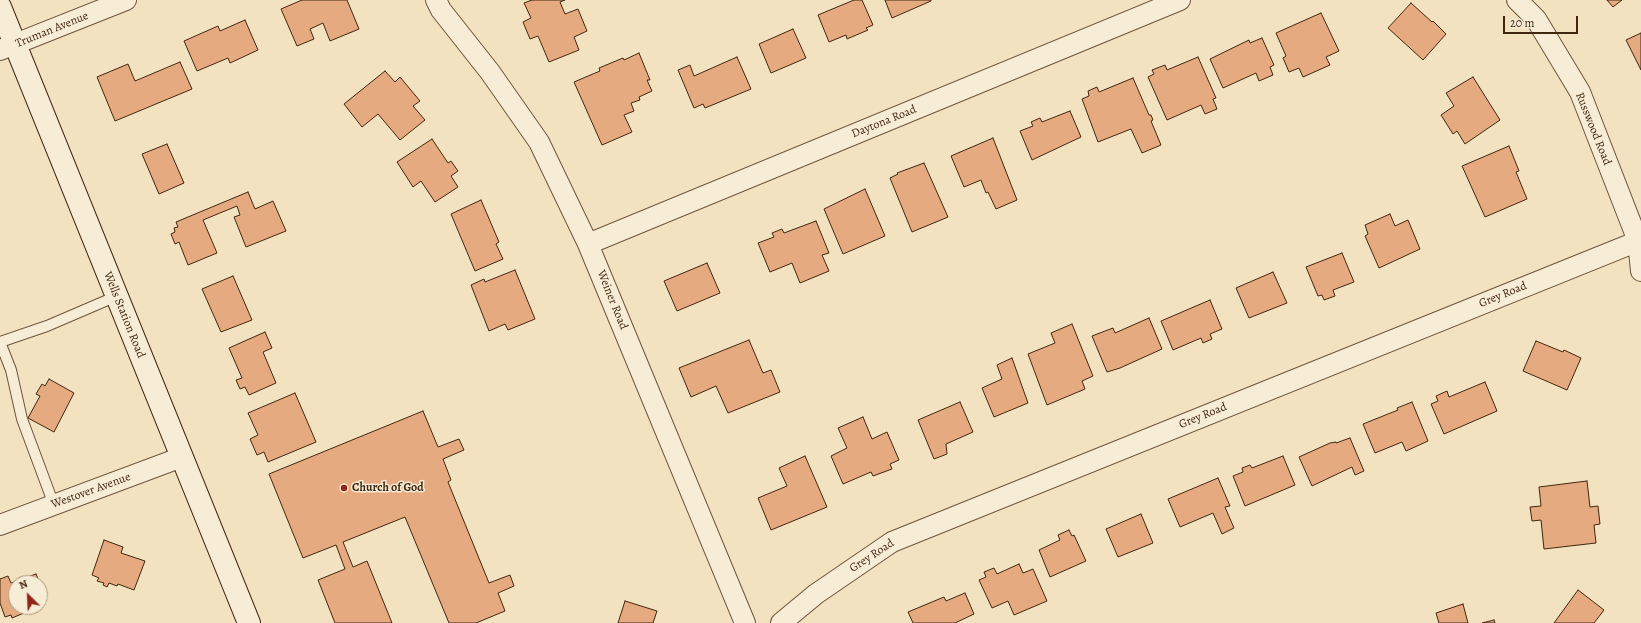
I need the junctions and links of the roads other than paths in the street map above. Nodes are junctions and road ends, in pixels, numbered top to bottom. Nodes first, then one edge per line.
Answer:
1 (126, 0) edge
2 (436, 0) edge
3 (1180, 0) edge
4 (1517, 0) edge
5 (0, 7) edge
6 (7, 48) edge
7 (1639, 241) edge
8 (588, 244) junction
9 (1641, 271) edge
10 (117, 296) junction
11 (0, 342) edge
12 (182, 457) junction
13 (54, 505) junction
14 (0, 525) edge
15 (248, 623) edge
16 (745, 623) edge
17 (781, 623) edge

1 - 6 street, Truman Avenue
2 - 8 street, Weiner Road
3 - 8 street, Daytona Road
4 - 7 street, Russwood Road
5 - 6 street, Wells Station Road
6 - 10 street, Wells Station Road
7 - 9 street, Russwood Road
7 - 17 street, Grey Road
8 - 16 street, Weiner Road
10 - 11 lane
10 - 12 street, Wells Station Road
11 - 13 lane
12 - 13 street, Westover Avenue
12 - 15 street, Wells Station Road
13 - 14 street, Westover Avenue

